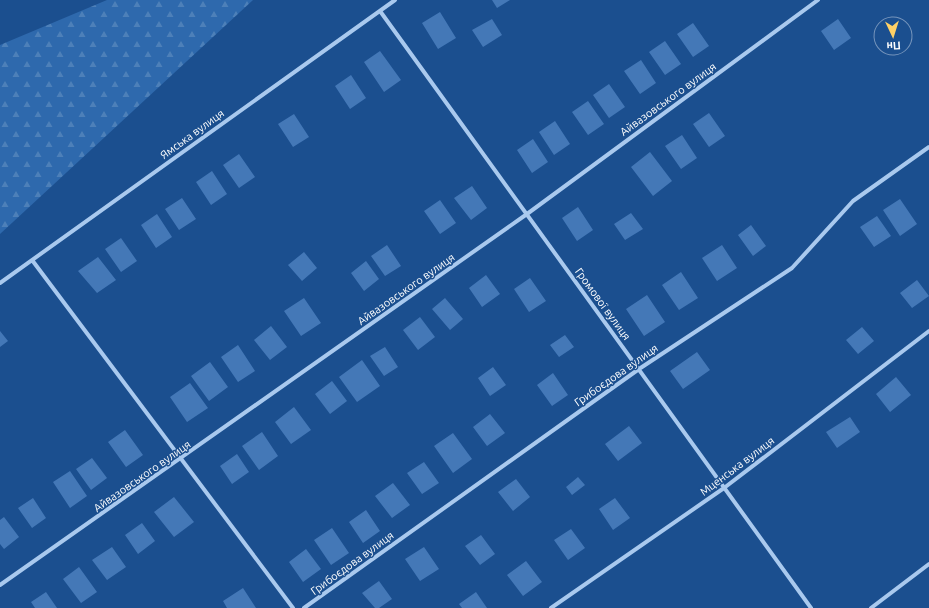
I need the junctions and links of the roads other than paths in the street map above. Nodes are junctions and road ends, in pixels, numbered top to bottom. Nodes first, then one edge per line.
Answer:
1 (395, 0) edge
2 (818, 0) edge
3 (380, 11) junction
4 (929, 147) edge
5 (526, 214) junction
6 (32, 260) junction
7 (0, 283) edge
8 (929, 331) edge
9 (639, 369) junction
10 (182, 459) junction
11 (724, 488) junction
12 (929, 564) edge
13 (0, 585) edge
14 (293, 608) edge
15 (304, 608) edge
16 (551, 608) edge
17 (811, 608) edge
18 (871, 608) edge

1 - 3 street, Ямська вулиця
2 - 5 street, Айвазовського вулиця
3 - 5 street, Громової вулиця
3 - 6 street, Ямська вулиця
4 - 9 street, Грибоєдова вулиця
5 - 9 street, Громової вулиця
5 - 10 street, Айвазовського вулиця
6 - 7 street, Ямська вулиця
6 - 10 street
8 - 11 street, Мценська вулиця
9 - 11 street, Громової вулиця
9 - 15 street, Грибоєдова вулиця
10 - 13 street, Айвазовського вулиця
10 - 14 street
11 - 16 street, Мценська вулиця
11 - 17 street, Громової вулиця
12 - 18 street

